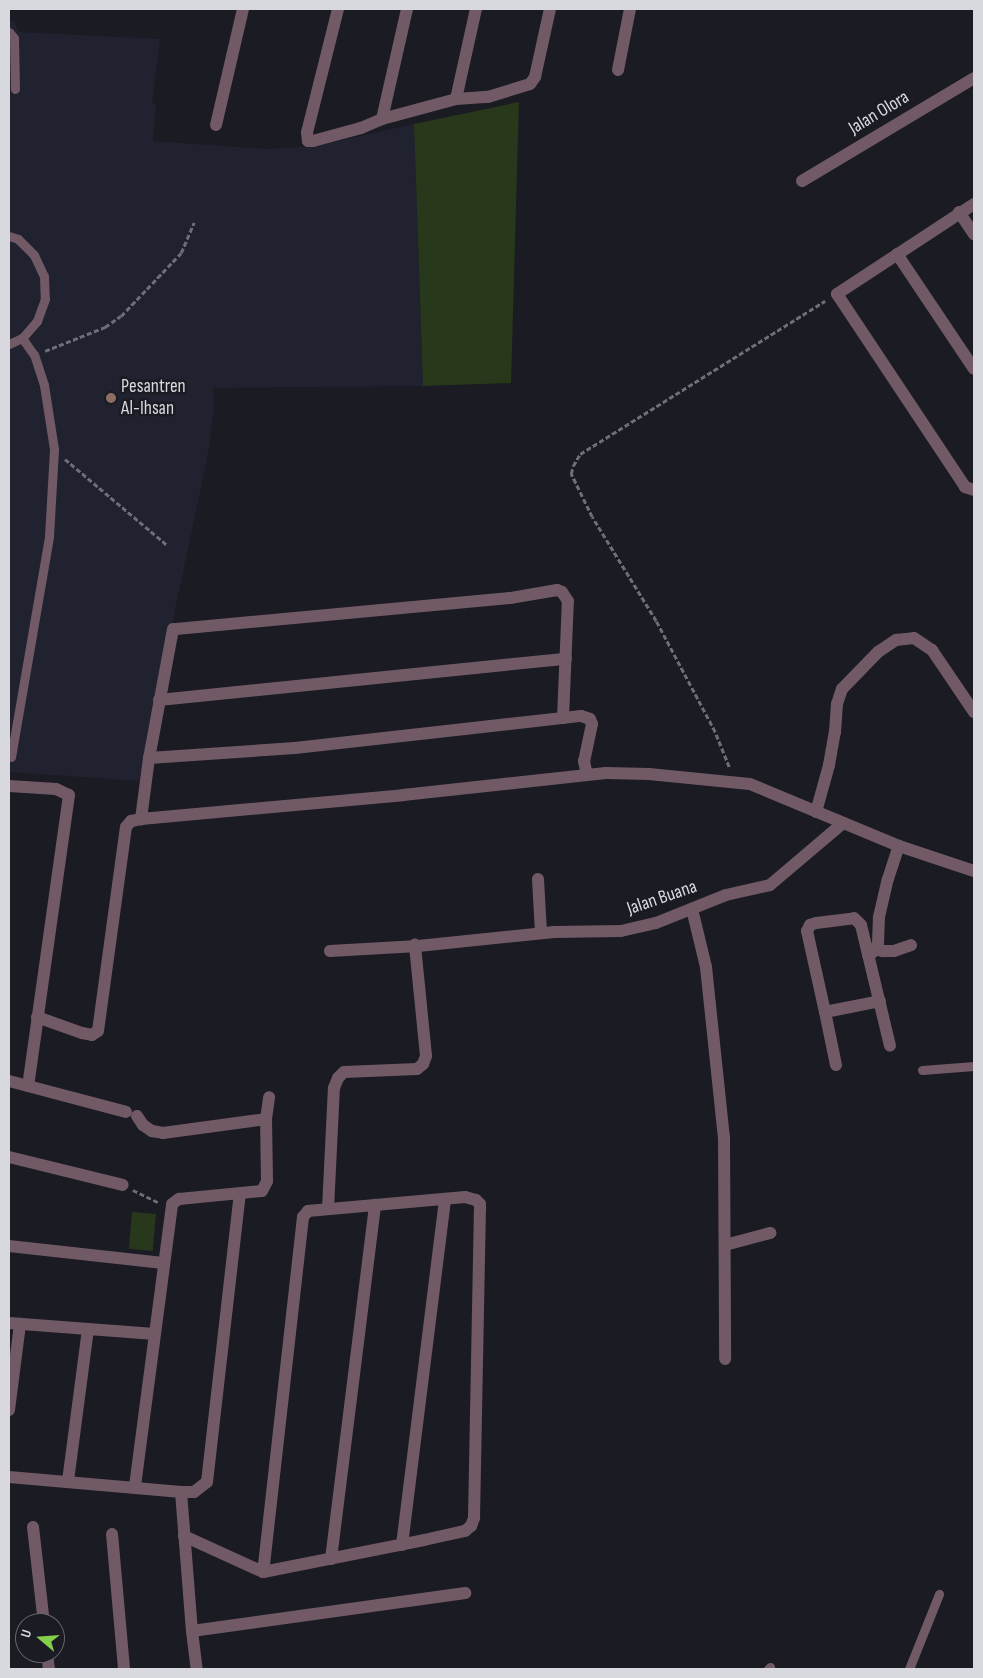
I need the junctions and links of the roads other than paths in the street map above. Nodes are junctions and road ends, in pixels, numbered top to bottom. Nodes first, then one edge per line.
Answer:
1 (243, 9) edge
2 (338, 9) edge
3 (407, 9) edge
4 (476, 9) edge
5 (550, 9) edge
6 (630, 9) edge
7 (9, 32) edge
8 (618, 70) dead end
9 (974, 78) edge
10 (15, 89) dead end
11 (456, 99) junction
12 (382, 119) junction
13 (216, 125) dead end
14 (802, 181) dead end
15 (974, 204) edge
16 (959, 212) junction
17 (974, 234) edge
18 (9, 236) edge
19 (897, 254) junction
20 (22, 338) junction
21 (9, 344) edge
22 (974, 369) edge
23 (974, 490) edge
24 (566, 659) junction
25 (159, 700) junction
26 (974, 712) edge
27 (563, 718) junction
28 (11, 757) dead end
29 (149, 758) junction
30 (587, 775) junction
31 (9, 786) edge
32 (816, 812) junction
33 (142, 819) junction
34 (844, 823) junction
35 (899, 846) junction
36 (974, 871) edge
37 (538, 879) dead end
38 (692, 909) junction
39 (542, 934) junction
40 (911, 945) dead end
41 (415, 946) junction
42 (330, 951) dead end
43 (872, 952) junction
44 (880, 1001) junction
45 (825, 1012) junction
46 (37, 1017) junction
47 (890, 1046) dead end
48 (836, 1065) dead end
49 (974, 1066) edge
50 (922, 1070) dead end
51 (9, 1081) edge
52 (28, 1086) junction
53 (269, 1098) dead end
54 (266, 1120) junction
55 (9, 1157) edge
56 (123, 1185) road end
57 (240, 1194) junction
58 (445, 1199) junction
59 (375, 1205) junction
60 (328, 1209) junction
61 (770, 1233) dead end
62 (725, 1245) junction
63 (9, 1246) edge
64 (163, 1263) junction
65 (14, 1323) edge
66 (88, 1330) junction
67 (155, 1334) junction
68 (725, 1359) dead end
69 (9, 1410) edge
70 (9, 1476) edge
71 (68, 1482) junction
72 (135, 1486) junction
73 (181, 1492) junction
74 (33, 1527) dead end
75 (112, 1534) dead end
76 (184, 1536) junction
77 (402, 1545) junction
78 (331, 1559) junction
79 (263, 1572) junction
80 (465, 1593) dead end
81 (939, 1594) dead end
82 (43, 1613) edge
83 (192, 1631) junction
84 (124, 1669) edge
85 (198, 1669) edge
86 (909, 1669) edge

1 - 13 street
2 - 12 street
3 - 12 street
4 - 11 street
5 - 11 street
6 - 8 street
7 - 10 lane
9 - 14 street, Jalan Olora
11 - 12 street
15 - 16 street
16 - 17 street
16 - 19 street
18 - 20 lane
19 - 22 street
19 - 23 street
20 - 21 lane
20 - 28 lane
24 - 25 street
24 - 25 street
24 - 27 street
25 - 29 street
26 - 32 street
27 - 29 street
27 - 30 street
29 - 33 street
30 - 32 street
30 - 33 street
31 - 46 street
32 - 34 street
33 - 46 street
34 - 35 street
34 - 38 street, Jalan Buana
35 - 36 street
35 - 43 street
37 - 39 street
38 - 39 street, Jalan Buana
38 - 62 street
39 - 41 street, Jalan Buana
40 - 43 street
41 - 42 street, Jalan Buana
41 - 60 street
43 - 44 street
43 - 45 street
44 - 45 street
44 - 47 street
45 - 48 street
46 - 52 street
49 - 50 lane
51 - 52 street
52 - 54 street
53 - 54 street
54 - 57 street
55 - 56 street
57 - 64 street
57 - 73 street
58 - 59 street
58 - 77 street
58 - 77 street
59 - 60 street
59 - 78 street
60 - 79 street
61 - 62 street
62 - 68 street
63 - 64 street
64 - 67 street
65 - 66 street
65 - 69 street
66 - 67 street
66 - 71 street
67 - 72 street
70 - 71 street
71 - 72 street
72 - 73 street
73 - 76 street
74 - 82 street
75 - 84 street
76 - 79 street
76 - 83 street
77 - 78 street
78 - 79 street
80 - 83 street
81 - 86 lane
83 - 85 street

